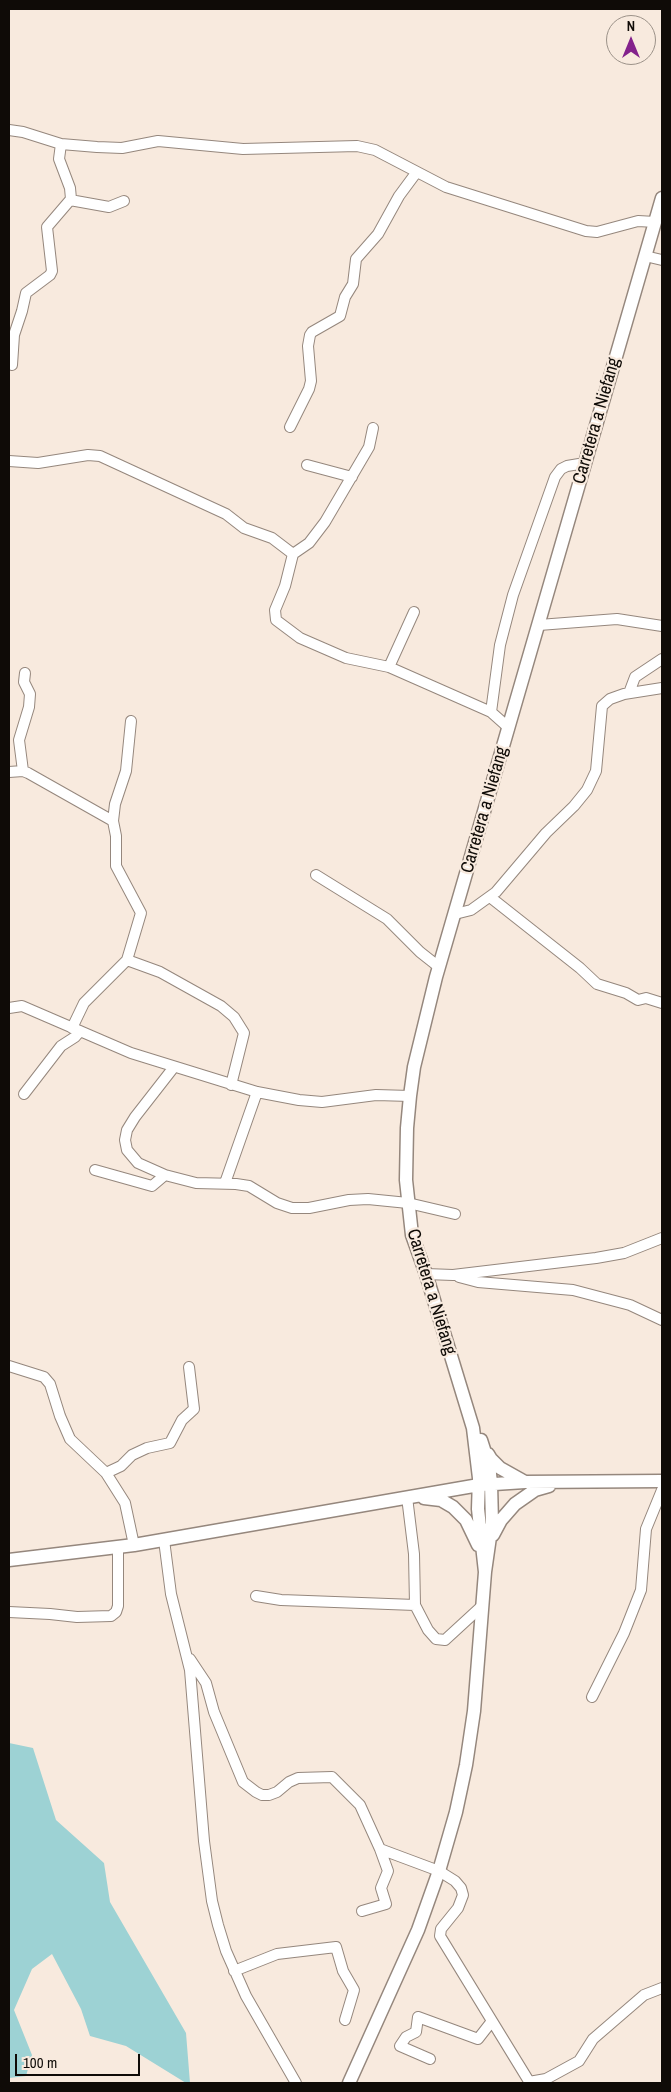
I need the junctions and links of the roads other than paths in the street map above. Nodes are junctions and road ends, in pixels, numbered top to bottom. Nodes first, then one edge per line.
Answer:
1 (9, 130) edge
2 (61, 144) junction
3 (416, 173) junction
4 (662, 198) edge
5 (70, 200) junction
6 (124, 202) dead end
7 (655, 222) junction
8 (645, 256) junction
9 (662, 260) edge
10 (12, 365) dead end
11 (290, 427) dead end
12 (373, 428) dead end
13 (9, 461) edge
14 (585, 464) junction
15 (307, 465) dead end
16 (352, 477) junction
17 (293, 554) junction
18 (414, 612) dead end
19 (538, 625) junction
20 (662, 626) edge
21 (662, 659) edge
22 (389, 667) junction
23 (24, 673) dead end
24 (662, 688) edge
25 (629, 693) junction
26 (491, 712) junction
27 (131, 721) dead end
28 (509, 728) junction
29 (23, 771) junction
30 (9, 772) edge
31 (113, 821) junction
32 (316, 875) dead end
33 (490, 897) junction
34 (455, 914) junction
35 (127, 960) junction
36 (439, 967) junction
37 (662, 1003) edge
38 (9, 1008) edge
39 (76, 1030) junction
40 (174, 1067) junction
41 (231, 1084) junction
42 (258, 1092) junction
43 (24, 1094) dead end
44 (410, 1096) junction
45 (95, 1170) dead end
46 (165, 1175) junction
47 (225, 1183) junction
48 (408, 1203) junction
49 (455, 1214) dead end
50 (662, 1238) edge
51 (426, 1274) junction
52 (453, 1275) junction
53 (662, 1320) edge
54 (9, 1366) edge
55 (189, 1367) dead end
56 (473, 1428) junction
57 (481, 1440) junction
58 (478, 1465) junction
59 (106, 1473) junction
60 (662, 1481) edge
61 (525, 1482) junction
62 (562, 1482) junction
63 (485, 1484) junction
64 (460, 1488) junction
65 (662, 1490) edge
66 (410, 1497) junction
67 (164, 1540) junction
68 (491, 1540) junction
69 (134, 1545) junction
70 (118, 1547) junction
71 (483, 1559) junction
72 (9, 1560) edge
73 (485, 1572) junction
74 (256, 1596) dead end
75 (415, 1605) junction
76 (482, 1606) junction
77 (9, 1612) edge
78 (187, 1656) junction
79 (592, 1697) dead end
80 (380, 1849) junction
81 (438, 1871) junction
82 (362, 1912) dead end
83 (234, 1971) junction
84 (662, 1988) edge
85 (345, 2020) dead end
86 (492, 2021) junction
87 (430, 2059) dead end
88 (530, 2082) edge
89 (296, 2083) edge
90 (349, 2083) edge

1 - 2 street
2 - 3 street
2 - 5 street
3 - 7 street
3 - 11 street
4 - 7 main road, Carretera a Niefang
5 - 6 street
5 - 10 street
7 - 8 main road, Carretera a Niefang
8 - 9 street
8 - 14 main road, Carretera a Niefang
12 - 16 street
13 - 17 street
14 - 19 main road, Carretera a Niefang
14 - 26 street
15 - 16 street
16 - 17 street
17 - 22 street
18 - 22 street
19 - 20 street
19 - 28 main road, Carretera a Niefang
21 - 25 street
22 - 26 street
23 - 29 street
24 - 25 street
25 - 33 street
26 - 28 street
27 - 31 street
28 - 34 main road, Carretera a Niefang
29 - 30 street
29 - 31 street
31 - 35 street
32 - 36 street
33 - 34 street
33 - 37 street
34 - 36 main road, Carretera a Niefang
35 - 39 street
35 - 41 street
36 - 44 main road, Carretera a Niefang
38 - 39 street
39 - 40 street
39 - 43 street
40 - 41 street
40 - 46 street
41 - 42 street
42 - 44 street
42 - 47 street
44 - 48 main road, Carretera a Niefang
45 - 46 street
46 - 47 street
47 - 48 street
48 - 49 street
48 - 51 main road, Carretera a Niefang
50 - 52 street
51 - 52 street
51 - 56 main road, Carretera a Niefang
52 - 53 street
54 - 59 street
55 - 59 street
56 - 57 main road
56 - 58 main road
57 - 61 main road
57 - 63 main road
58 - 63 main road
58 - 64 main road
59 - 69 street
60 - 62 main road
61 - 62 main road
61 - 63 main road
62 - 68 main road
63 - 64 main road
63 - 68 main road
63 - 71 main road
64 - 66 main road
65 - 79 street
66 - 67 main road
66 - 71 main road
66 - 75 street
67 - 69 main road
67 - 78 street
68 - 73 main road
69 - 70 main road
70 - 72 main road
70 - 77 street
71 - 73 main road
73 - 76 main road
74 - 75 street
75 - 76 street
76 - 81 main road
78 - 80 street
78 - 83 street
80 - 81 street
80 - 82 street
81 - 86 street
81 - 90 main road
83 - 85 street
83 - 89 street
84 - 88 street
86 - 87 street
86 - 88 street

